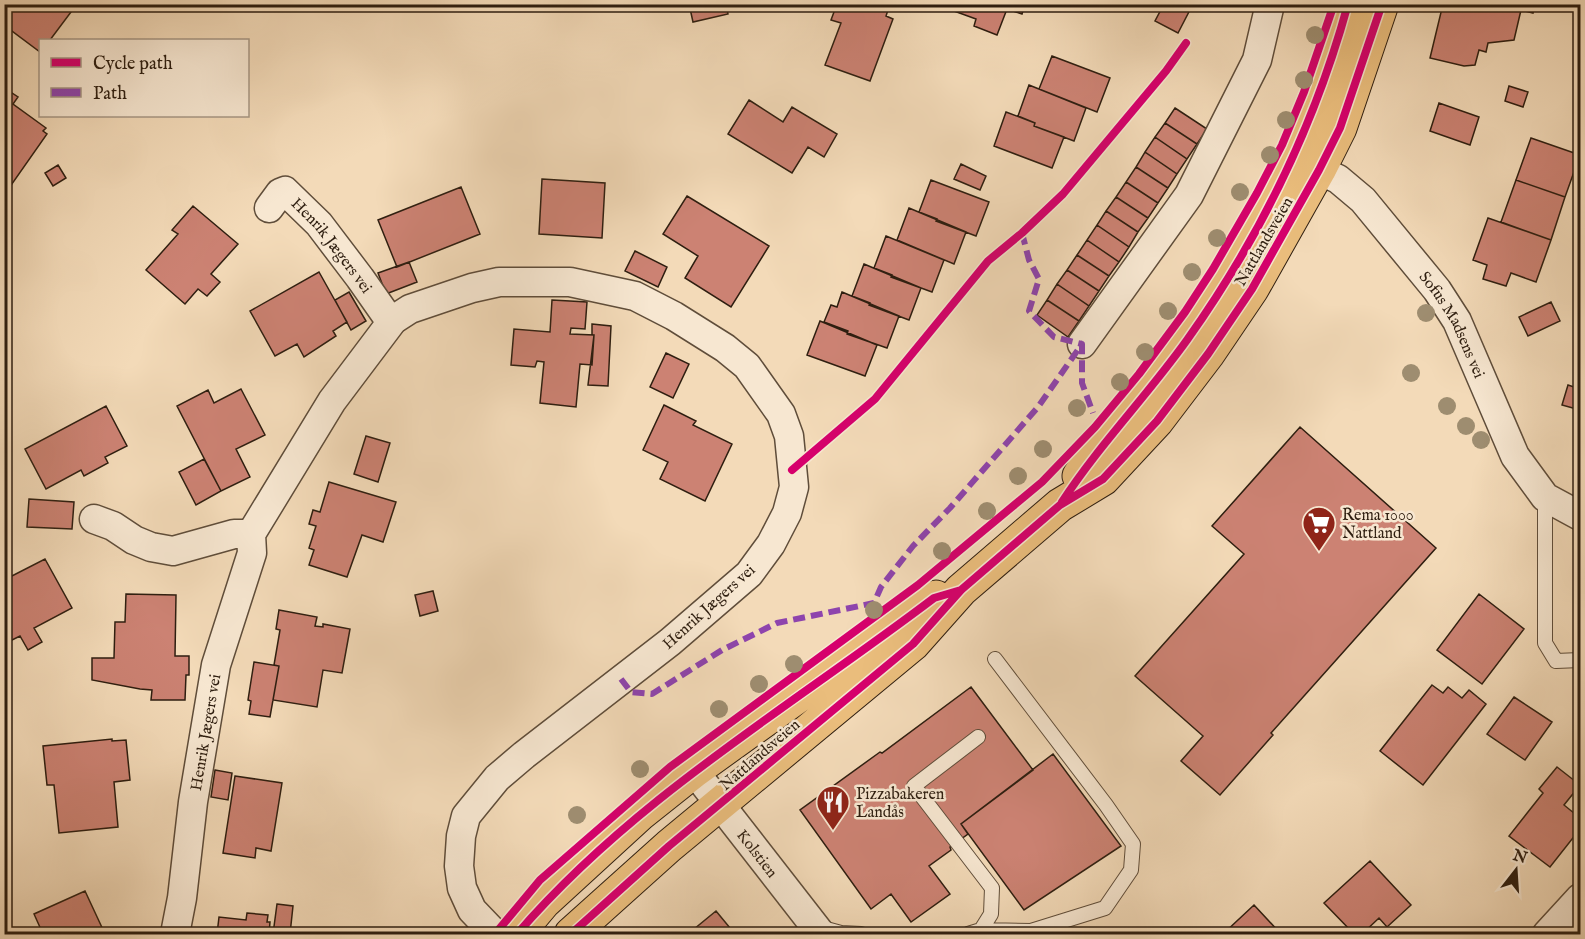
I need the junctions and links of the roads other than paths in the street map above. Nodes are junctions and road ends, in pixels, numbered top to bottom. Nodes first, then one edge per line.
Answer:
1 (1270, 4) edge
2 (1348, 4) edge
3 (1382, 4) edge
4 (1306, 164) junction
5 (269, 208) dead end
6 (393, 320) junction
7 (1082, 344) dead end
8 (1545, 497) junction
9 (1581, 516) edge
10 (94, 519) dead end
11 (251, 534) junction
12 (961, 590) junction
13 (995, 659) dead end
14 (1581, 660) edge
15 (978, 737) dead end
16 (694, 771) junction
17 (720, 805) junction
18 (1581, 898) edge
19 (818, 930) edge
20 (974, 932) edge
21 (175, 934) edge
22 (495, 934) edge
23 (517, 934) edge
24 (571, 934) edge
25 (861, 934) edge
26 (1547, 934) edge

1 - 7 street
2 - 4 main road, Nattlandsveien
3 - 4 main road, Nattlandsveien
4 - 8 street, Sofus Madsens vei
4 - 12 main road, Nattlandsveien
5 - 6 street, Henrik Jægers vei
6 - 11 street, Henrik Jægers vei
6 - 22 street, Henrik Jægers vei
8 - 9 street, Sofus Madsens vei
8 - 14 lane
10 - 11 street
11 - 21 street, Henrik Jægers vei
12 - 16 main road, Nattlandsveien
12 - 17 main road, Nattlandsveien
13 - 20 lane
15 - 20 lane
16 - 17 street, Kolstien
16 - 23 main road, Nattlandsveien
17 - 19 street, Kolstien
17 - 24 main road, Nattlandsveien
18 - 26 street
19 - 25 lane

